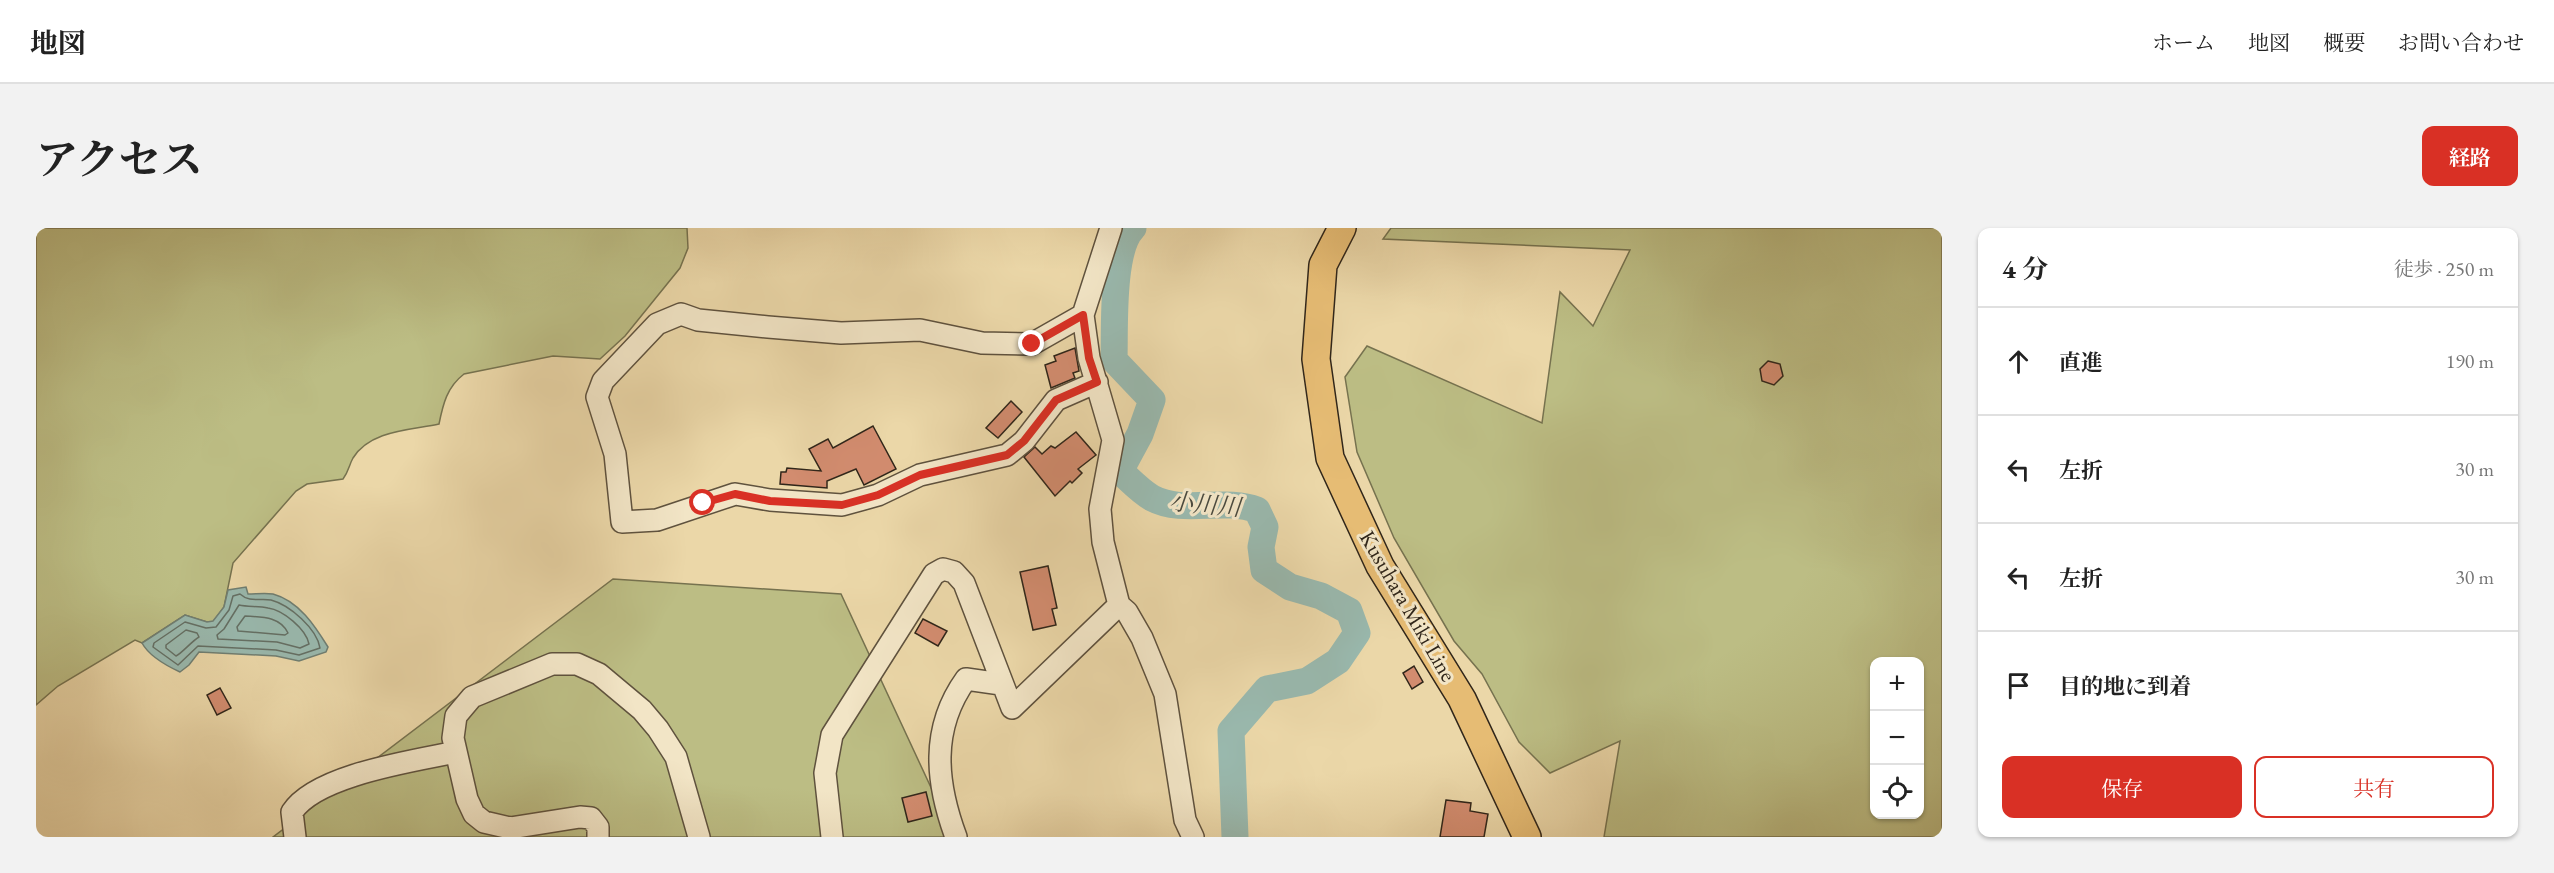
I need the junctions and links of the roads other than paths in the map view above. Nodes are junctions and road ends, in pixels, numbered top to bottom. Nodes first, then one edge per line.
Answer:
1 (1111, 228) edge
2 (1342, 228) edge
3 (1083, 315) junction
4 (1097, 382) junction
5 (1119, 605) junction
6 (1001, 684) junction
7 (456, 752) junction
8 (295, 837) edge
9 (597, 837) edge
10 (699, 837) edge
11 (832, 837) edge
12 (956, 837) edge
13 (1193, 837) edge
14 (1527, 837) edge

1 - 3 street
2 - 14 main road, Kusuhara Miki Line
3 - 4 street
3 - 4 street
4 - 5 street
5 - 6 street
5 - 13 street
6 - 11 street
6 - 12 street
7 - 8 street
7 - 9 street
7 - 10 street

